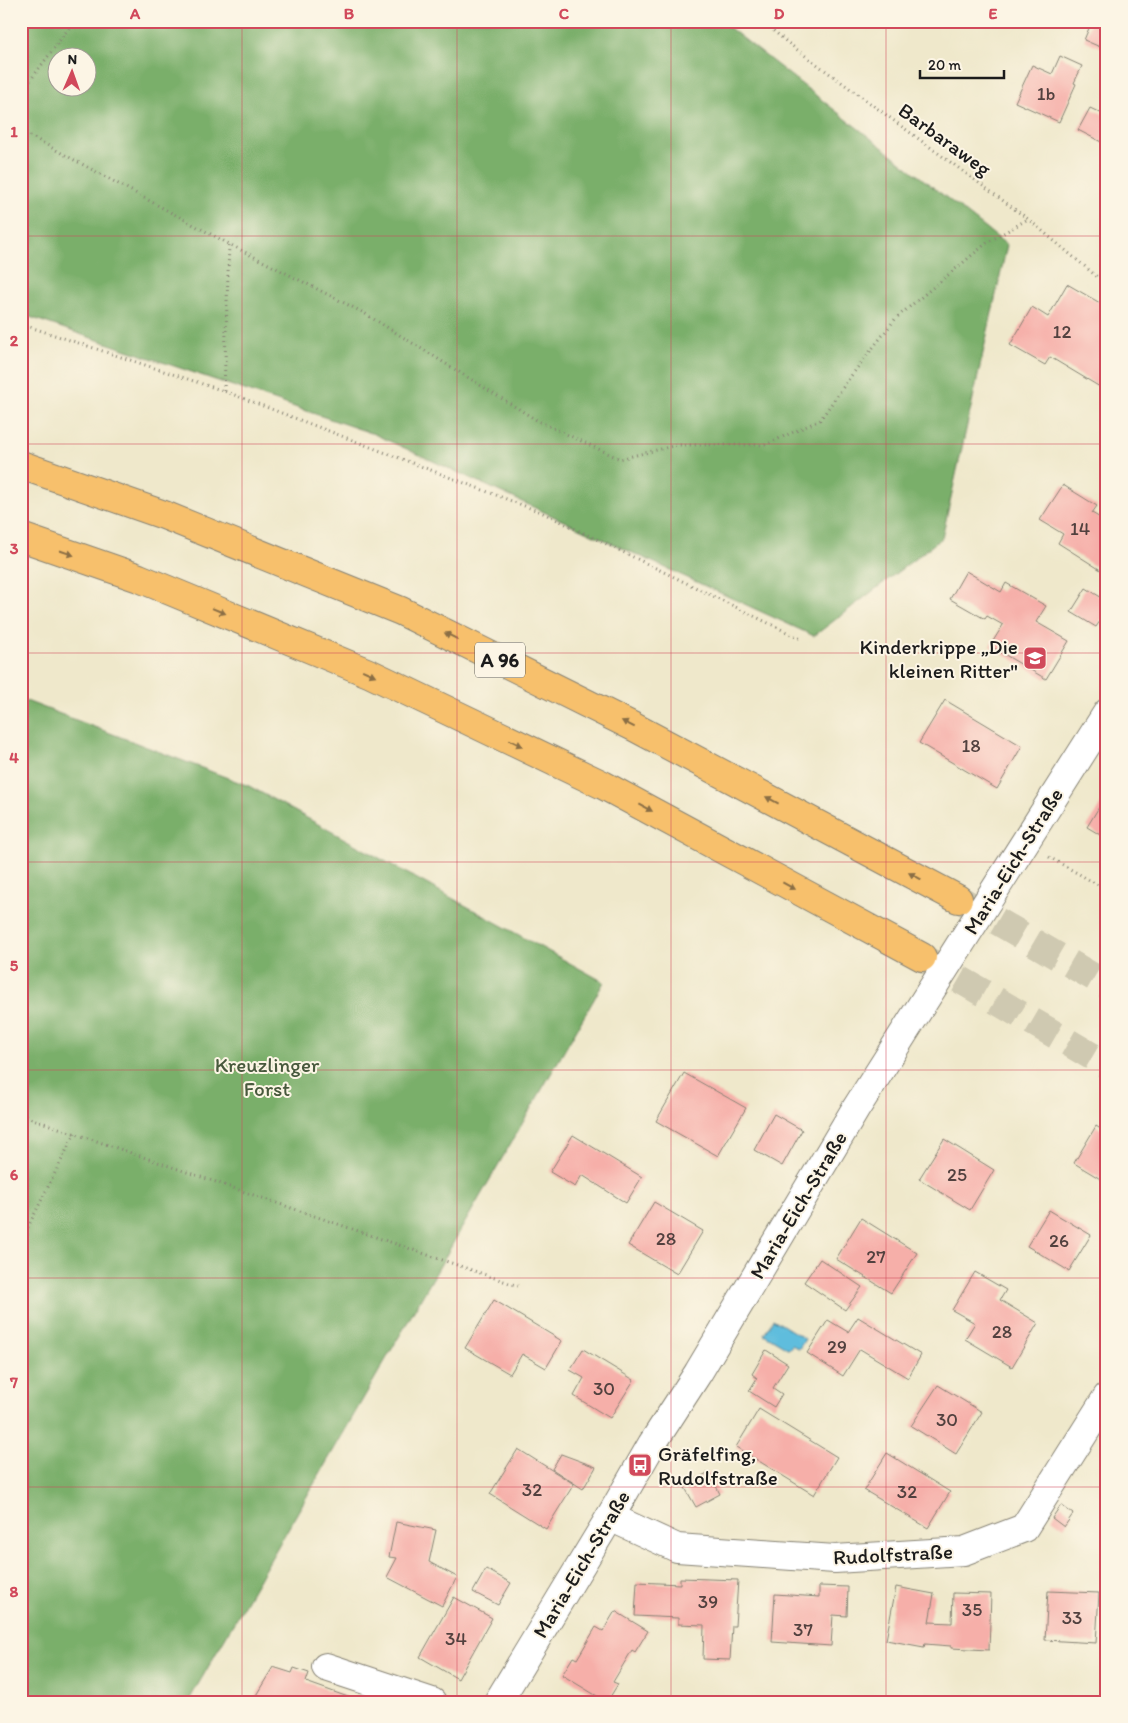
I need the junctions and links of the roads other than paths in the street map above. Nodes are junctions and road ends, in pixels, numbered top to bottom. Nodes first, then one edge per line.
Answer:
1 (21, 464) edge
2 (21, 537) edge
3 (1107, 713) edge
4 (958, 899) tunnel mouth
5 (922, 957) tunnel mouth
6 (1107, 1397) edge
7 (610, 1517) junction
8 (326, 1667) dead end
9 (432, 1702) edge
10 (498, 1702) edge

4 -> 1 highway, A 96
2 -> 5 highway
3 - 7 street, Maria-Eich-Straße
6 - 7 street, Rudolfstraße
7 - 10 street, Maria-Eich-Straße
8 - 9 street

